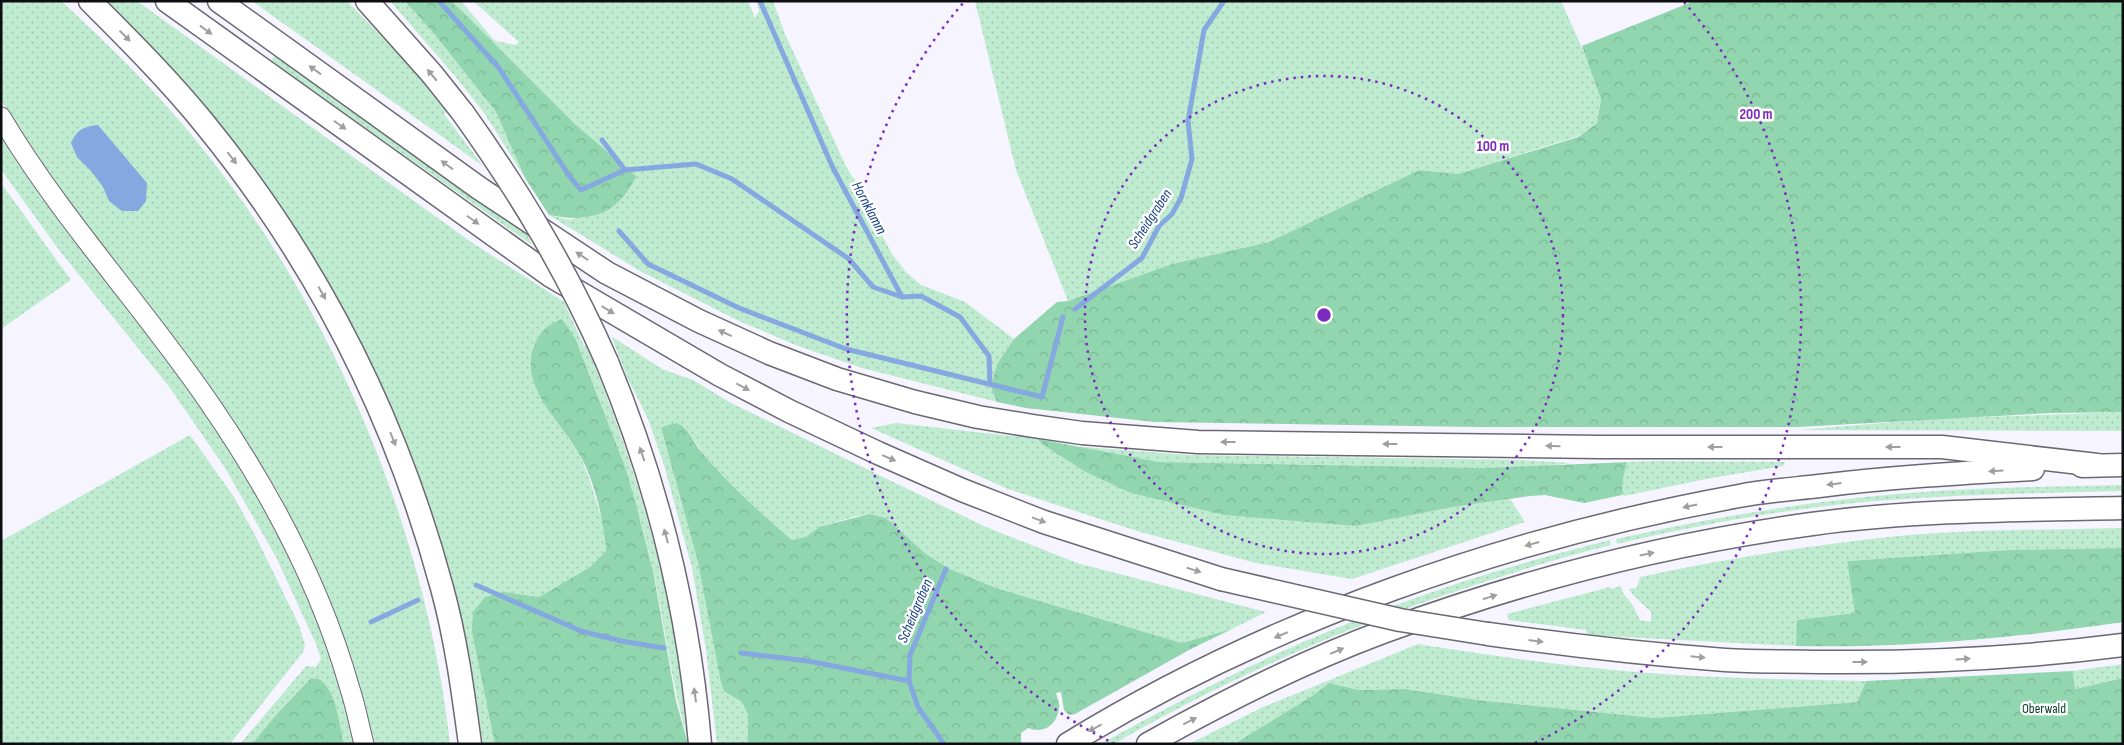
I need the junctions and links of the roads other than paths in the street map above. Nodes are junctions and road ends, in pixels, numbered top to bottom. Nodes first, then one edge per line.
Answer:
1 (90, 1) edge
2 (167, 1) edge
3 (219, 1) edge
4 (366, 1) edge
5 (1, 117) edge
6 (2097, 465) junction
7 (2123, 465) edge
8 (2123, 508) edge
9 (2123, 645) edge
10 (364, 744) edge
11 (470, 744) edge
12 (700, 744) edge
13 (1068, 744) edge
14 (1148, 744) edge

1 -> 11 highway
2 -> 9 highway, bridge
6 -> 3 highway
12 -> 4 highway, bridge
5 - 10 main road
6 - 7 highway
6 -> 13 highway
14 -> 8 highway

